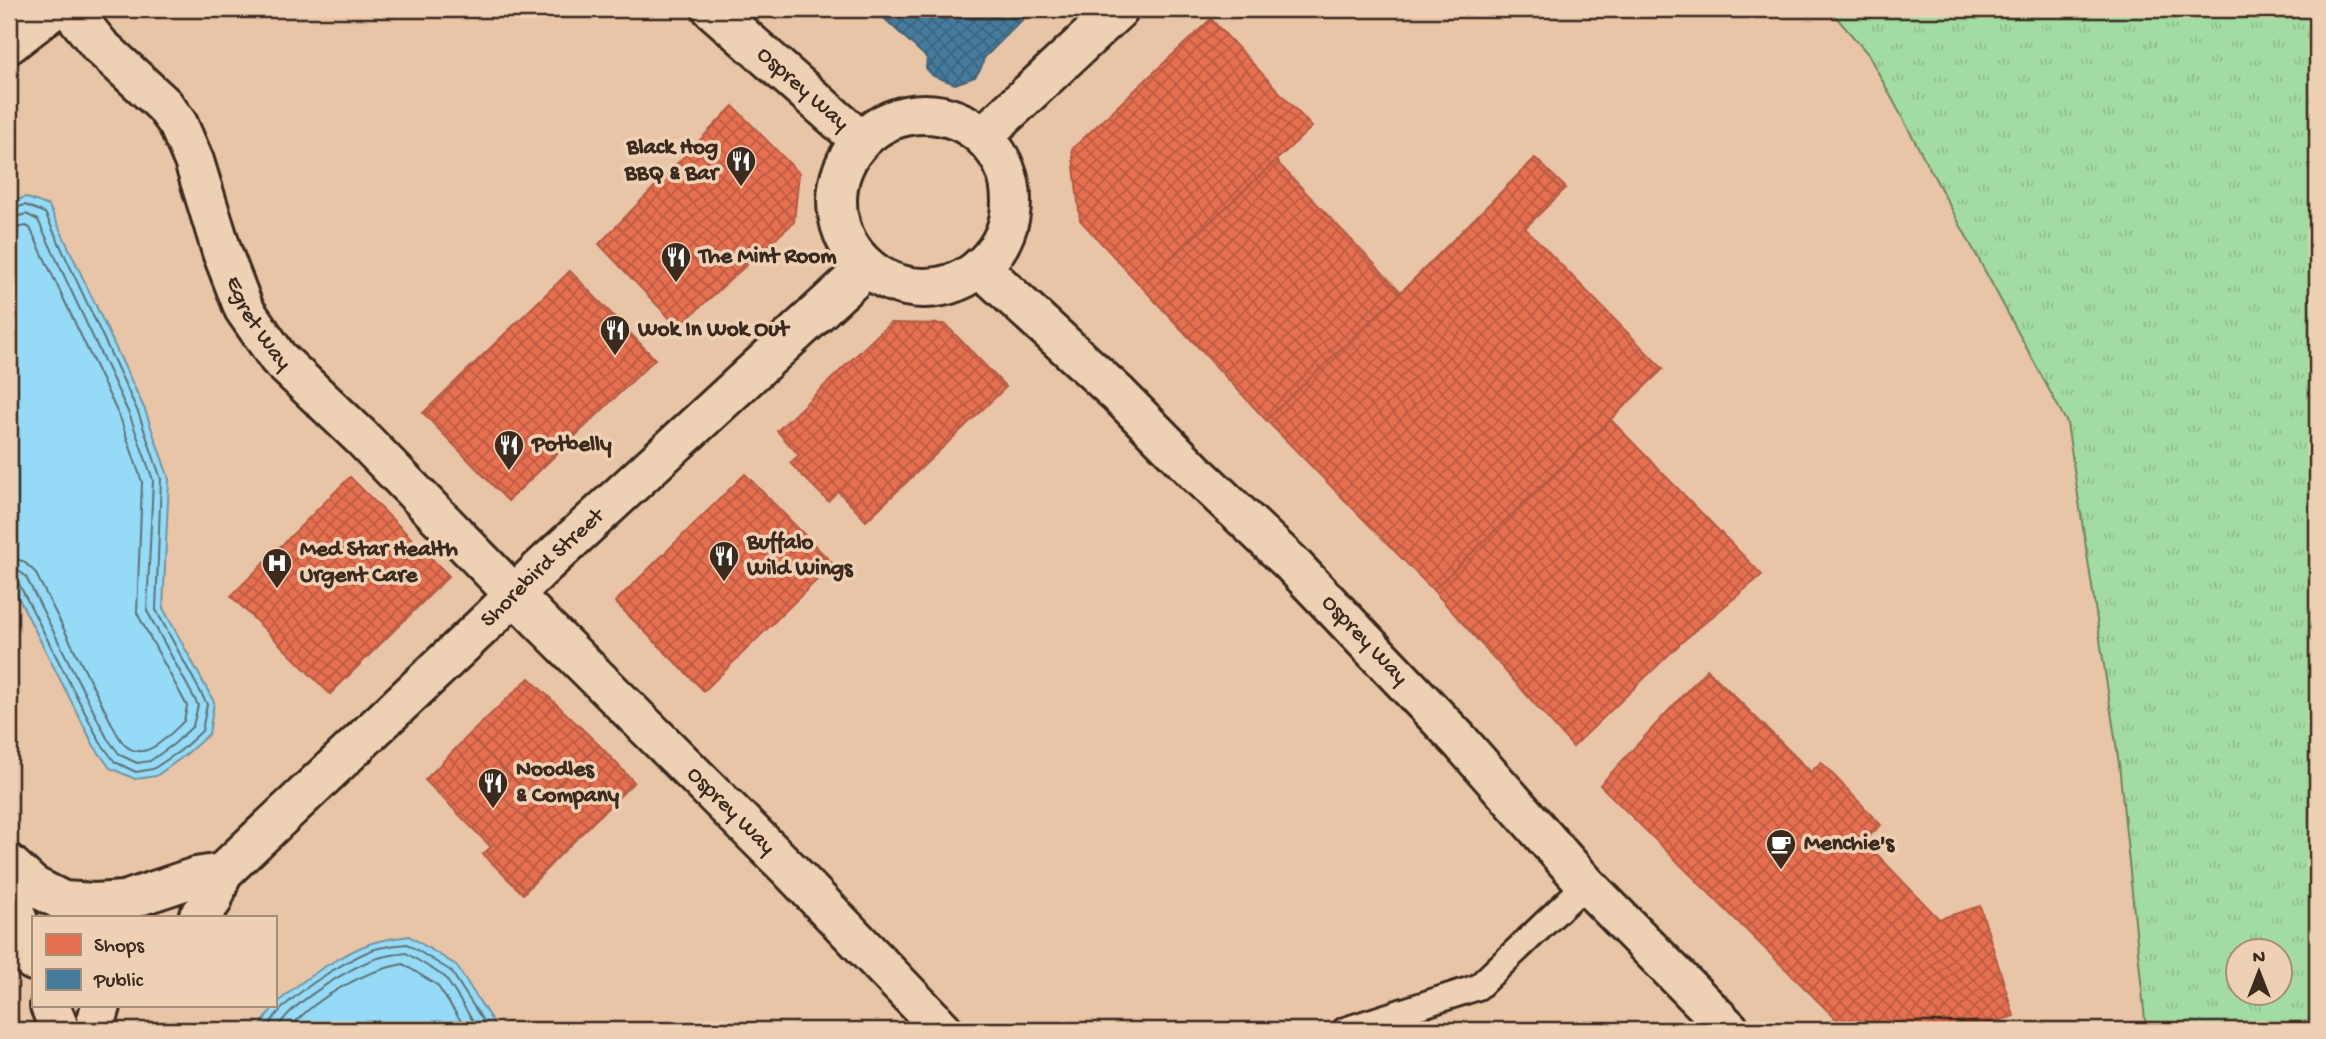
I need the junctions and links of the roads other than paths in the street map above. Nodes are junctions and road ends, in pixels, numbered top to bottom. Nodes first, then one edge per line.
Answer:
1 (54, 9) edge
2 (70, 9) edge
3 (712, 9) edge
4 (1119, 9) edge
5 (9, 44) edge
6 (983, 136) junction
7 (860, 140) junction
8 (867, 267) junction
9 (980, 267) junction
10 (516, 594) junction
11 (9, 864) edge
12 (222, 873) junction
13 (1586, 884) junction
14 (9, 897) edge
15 (200, 916) edge
16 (32, 958) edge
17 (50, 1007) edge
18 (101, 1007) edge
19 (60, 1030) edge
20 (94, 1030) edge
21 (943, 1030) edge
22 (1345, 1030) edge
23 (1730, 1030) edge

1 - 5 street
2 - 10 street, Egret Way
3 - 7 street, Osprey Way
4 - 6 street
6 - 7 street
6 - 9 street
7 - 8 street
8 - 9 street
8 - 10 street, Shorebird Street
9 - 13 street, Osprey Way
10 - 12 street, Shorebird Street
10 - 21 street, Osprey Way
11 - 12 street
12 - 15 street, Shorebird Street
13 - 22 lane
13 - 23 street, Osprey Way
14 - 16 street
17 - 19 street
18 - 20 street

